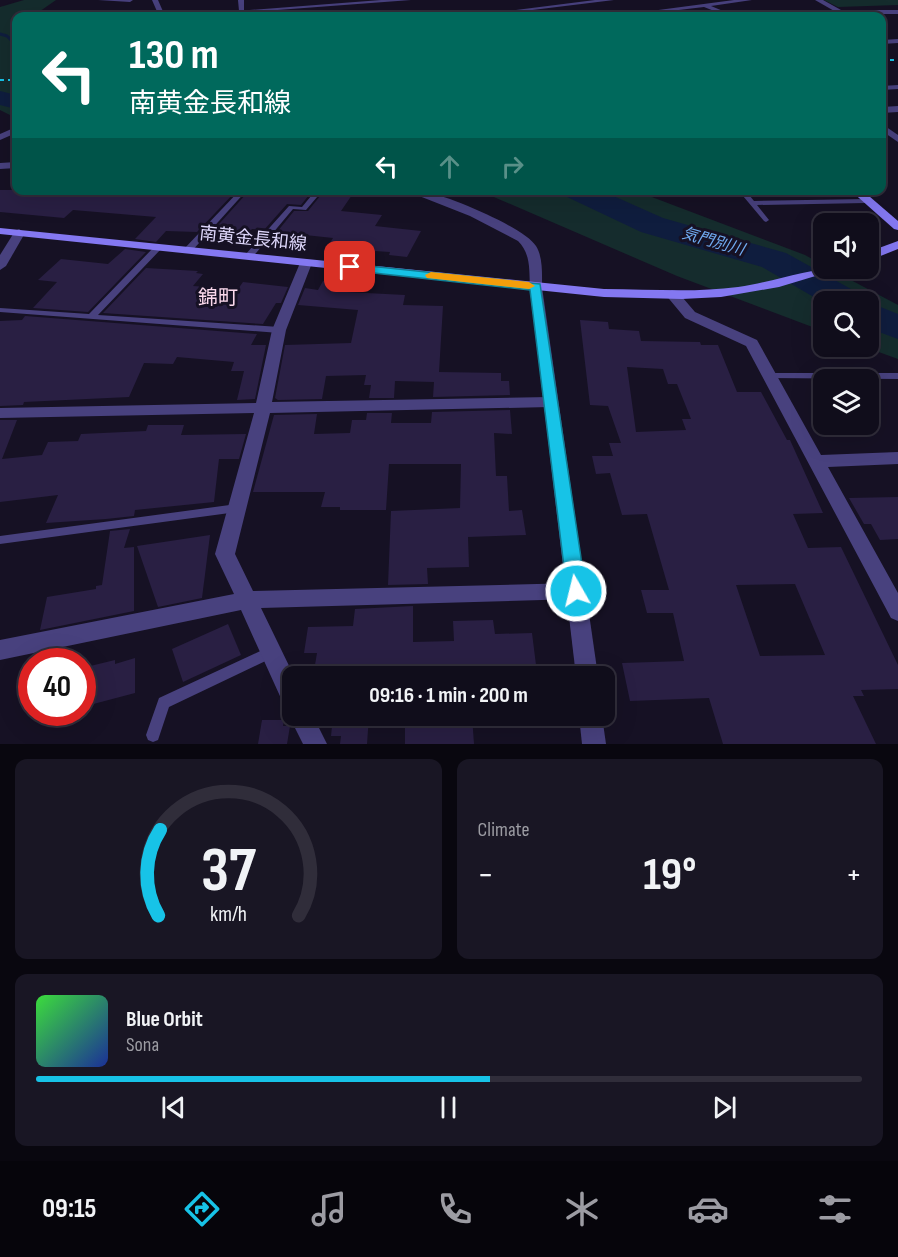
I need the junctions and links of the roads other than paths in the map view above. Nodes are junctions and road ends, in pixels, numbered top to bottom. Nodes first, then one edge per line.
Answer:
1 (101, 0) edge
2 (130, 0) edge
3 (241, 0) edge
4 (408, 0) edge
5 (611, 0) edge
6 (749, 0) edge
7 (818, 0) edge
8 (358, 2) edge
9 (704, 5) junction
10 (242, 11) junction
11 (229, 12) edge
12 (505, 12) edge
13 (648, 12) edge
14 (722, 12) edge
15 (840, 12) joint
16 (898, 12) edge
17 (238, 195) edge
18 (316, 195) edge
19 (424, 195) edge
20 (745, 195) edge
21 (860, 195) edge
22 (866, 201) junction
23 (752, 203) junction
24 (766, 220) dead end
25 (898, 227) edge
26 (0, 231) edge
27 (19, 233) junction
28 (898, 245) edge
29 (158, 248) junction
30 (187, 251) junction
31 (879, 253) edge
32 (248, 257) junction
33 (306, 263) junction
34 (0, 266) edge
35 (813, 274) edge
36 (536, 287) junction
37 (677, 295) junction
38 (0, 310) edge
39 (91, 316) junction
40 (279, 330) junction
41 (770, 376) junction
42 (898, 376) edge
43 (550, 402) junction
44 (263, 408) junction
45 (0, 413) edge
46 (898, 458) edge
47 (817, 461) junction
48 (237, 508) junction
49 (0, 540) edge
50 (576, 591) junction
51 (246, 600) junction
52 (898, 612) edge
53 (0, 650) edge
54 (271, 652) junction
55 (585, 666) edge
56 (282, 676) edge
57 (306, 726) edge
58 (592, 726) edge
59 (153, 735) dead end
60 (315, 744) edge
61 (594, 744) edge

1 - 2 street
3 - 10 street
4 - 8 street
5 - 12 street
6 - 9 street
7 - 15 street
8 - 10 street
9 - 13 street
9 - 14 street
10 - 11 street
15 - 16 street
17 - 30 lane
18 - 32 lane
19 - 36 street
20 - 23 lane
21 - 22 main road
22 - 23 lane
22 - 25 main road
23 - 24 lane
26 - 27 main road, 南黄金長和線
27 - 29 main road, 南黄金長和線
27 - 34 street
28 - 31 main road
29 - 30 main road, 南黄金長和線
29 - 39 lane
30 - 32 main road, 南黄金長和線
32 - 33 main road, 南黄金長和線
33 - 36 main road, 南黄金長和線
33 - 40 street
35 - 37 main road, 南黄金長和線
36 - 37 main road, 南黄金長和線
36 - 43 street
37 - 41 street
38 - 39 lane
39 - 40 lane
40 - 44 street
41 - 42 lane
41 - 47 street
43 - 44 street
43 - 50 street
44 - 45 street
44 - 48 street
46 - 47 street
47 - 52 street
48 - 49 lane
48 - 51 street
50 - 51 street
50 - 55 street
51 - 53 street
51 - 54 street
54 - 56 street
54 - 59 lane
57 - 60 street
58 - 61 street

